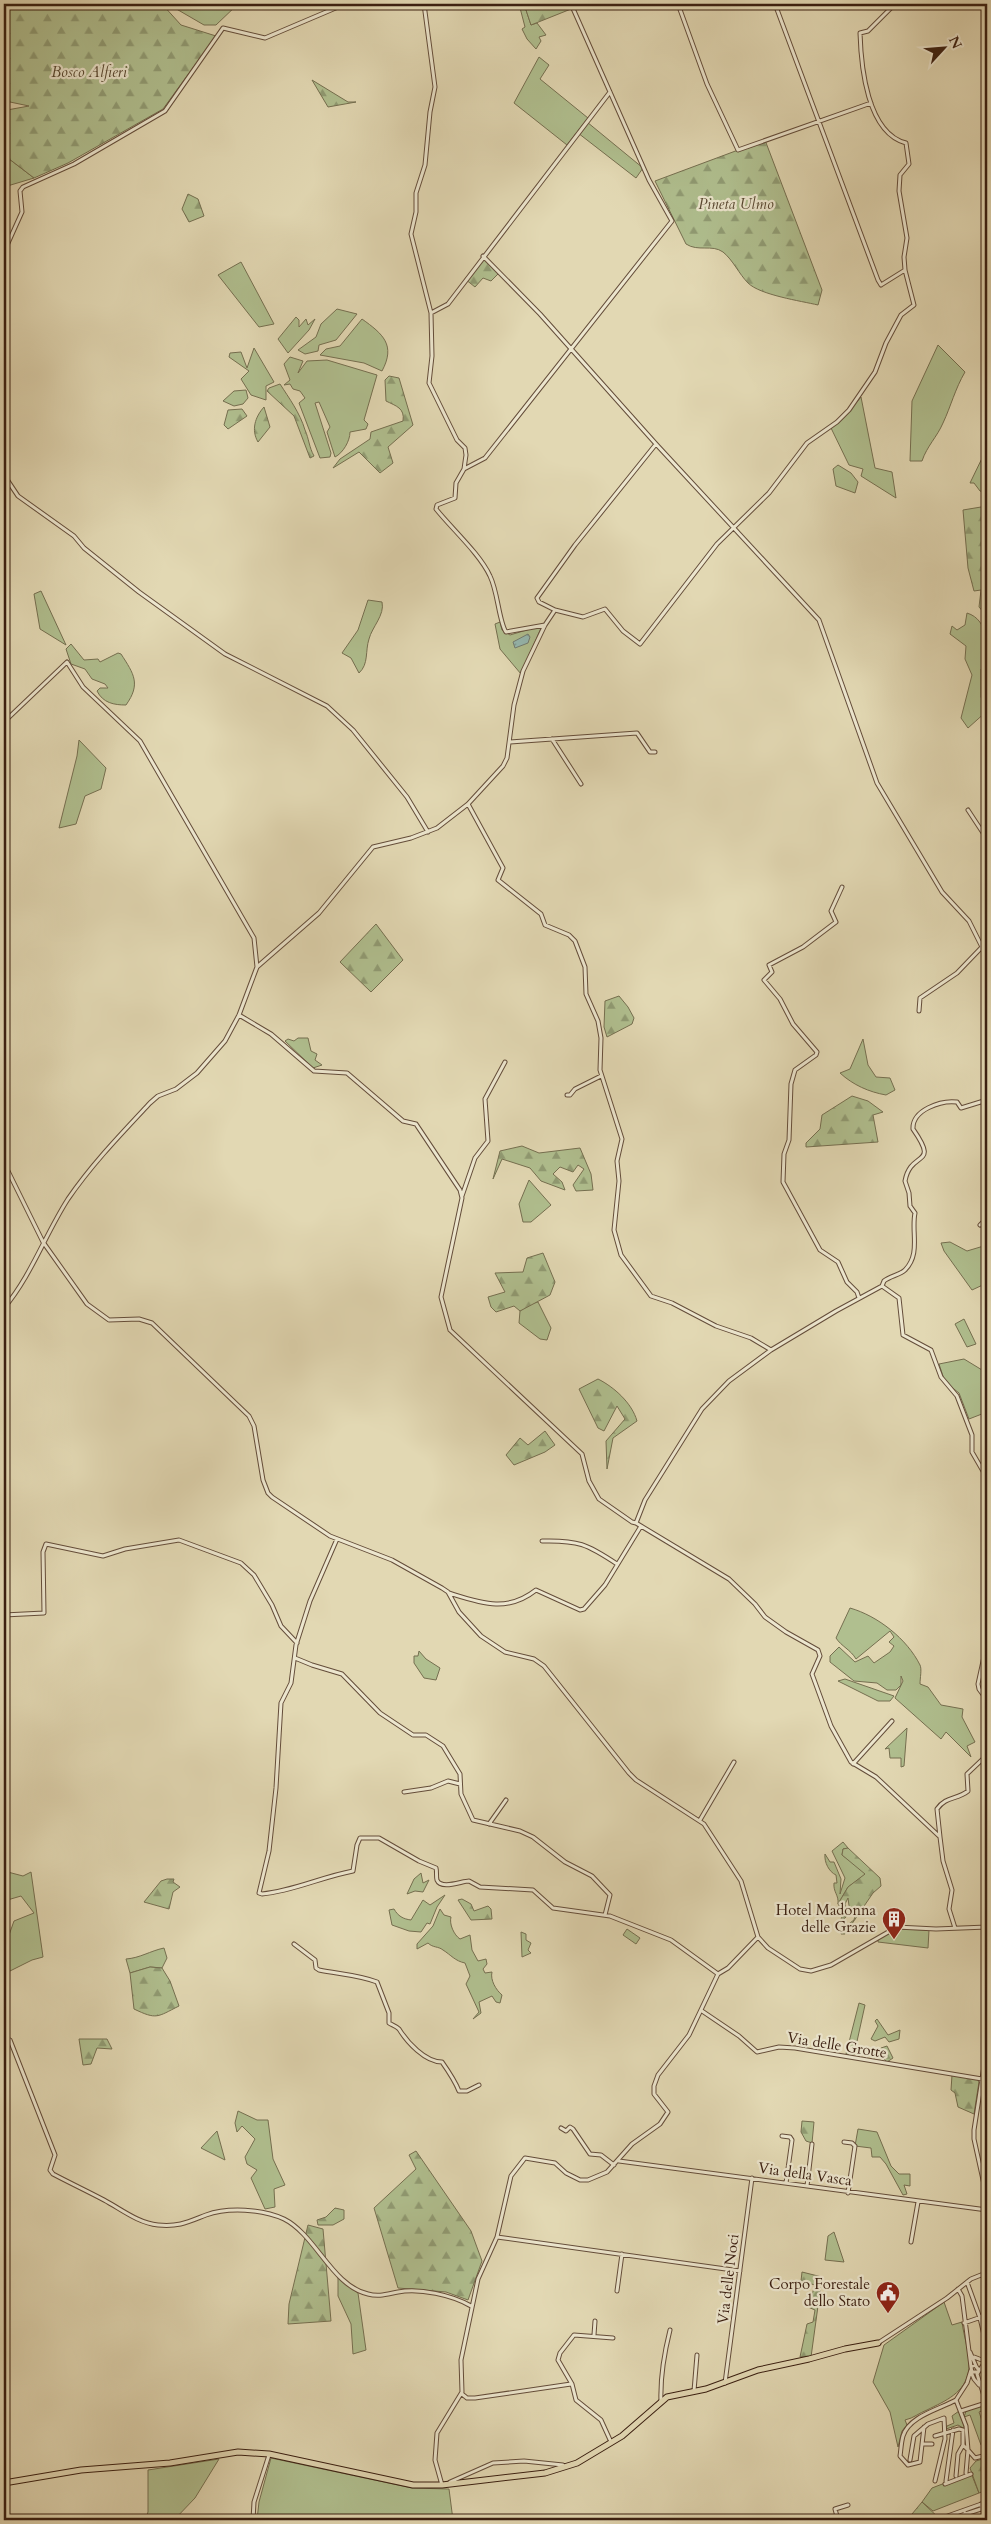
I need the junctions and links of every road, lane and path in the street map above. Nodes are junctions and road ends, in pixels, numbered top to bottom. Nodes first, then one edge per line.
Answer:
1 (345, 4) edge
2 (424, 4) edge
3 (571, 4) edge
4 (678, 4) edge
5 (775, 4) edge
6 (895, 4) edge
7 (610, 92) junction
8 (871, 103) junction
9 (818, 121) junction
10 (4, 252) edge
11 (483, 256) junction
12 (905, 270) junction
13 (430, 313) junction
14 (571, 350) junction
15 (656, 444) junction
16 (464, 469) junction
17 (4, 475) edge
18 (733, 528) junction
19 (555, 610) junction
20 (544, 625) junction
21 (4, 722) edge
22 (987, 724) edge
23 (987, 732) edge
24 (552, 739) junction
25 (510, 742) junction
26 (655, 752) dead end
27 (581, 784) dead end
28 (468, 804) junction
29 (968, 810) dead end
30 (428, 832) junction
31 (987, 839) edge
32 (842, 888) dead end
33 (982, 946) junction
34 (987, 957) edge
35 (257, 967) junction
36 (919, 1011) dead end
37 (239, 1015) junction
38 (505, 1062) dead end
39 (602, 1076) junction
40 (567, 1095) dead end
41 (987, 1100) edge
42 (4, 1163) edge
43 (462, 1197) junction
44 (987, 1218) edge
45 (980, 1226) dead end
46 (43, 1242) junction
47 (882, 1286) junction
48 (859, 1298) junction
49 (4, 1308) edge
50 (771, 1350) junction
51 (987, 1478) edge
52 (636, 1523) junction
53 (641, 1526) junction
54 (337, 1539) junction
55 (542, 1541) dead end
56 (616, 1564) junction
57 (448, 1592) junction
58 (4, 1615) edge
59 (297, 1643) junction
60 (987, 1643) edge
61 (294, 1658) junction
62 (987, 1700) edge
63 (892, 1721) dead end
64 (987, 1755) edge
65 (734, 1762) dead end
66 (852, 1764) junction
67 (460, 1784) junction
68 (404, 1792) dead end
69 (506, 1800) dead end
70 (700, 1820) junction
71 (488, 1824) junction
72 (940, 1837) junction
73 (605, 1915) junction
74 (987, 1927) edge
75 (955, 1928) junction
76 (758, 1937) junction
77 (294, 1944) dead end
78 (718, 1974) junction
79 (702, 2012) junction
80 (4, 2038) edge
81 (987, 2047) edge
82 (982, 2079) junction
83 (479, 2085) dead end
84 (561, 2128) dead end
85 (782, 2136) dead end
86 (844, 2142) dead end
87 (812, 2144) dead end
88 (619, 2161) junction
89 (615, 2165) junction
90 (752, 2178) junction
91 (786, 2183) junction
92 (806, 2186) junction
93 (848, 2193) junction
94 (987, 2198) edge
95 (918, 2202) junction
96 (987, 2210) edge
97 (987, 2214) edge
98 (497, 2237) junction
99 (911, 2242) dead end
100 (622, 2254) junction
101 (987, 2257) edge
102 (740, 2271) junction
103 (985, 2275) edge
104 (967, 2282) junction
105 (987, 2287) edge
106 (958, 2289) junction
107 (617, 2291) dead end
108 (471, 2306) junction
109 (987, 2315) edge
110 (980, 2318) junction
111 (595, 2321) dead end
112 (964, 2323) junction
113 (670, 2330) dead end
114 (594, 2336) junction
115 (614, 2338) dead end
116 (878, 2343) joint
117 (987, 2348) edge
118 (970, 2352) junction
119 (696, 2355) dead end
120 (986, 2362) edge
121 (975, 2368) junction
122 (974, 2379) junction
123 (725, 2382) junction
124 (967, 2383) junction
125 (572, 2384) junction
126 (981, 2387) junction
127 (694, 2391) junction
128 (462, 2394) junction
129 (956, 2400) junction
130 (660, 2402) junction
131 (987, 2404) edge
132 (961, 2411) junction
133 (924, 2427) junction
134 (954, 2430) junction
135 (944, 2433) junction
136 (935, 2436) dead end
137 (612, 2443) junction
138 (922, 2444) junction
139 (932, 2444) dead end
140 (963, 2445) junction
141 (968, 2450) junction
142 (269, 2454) junction
143 (987, 2455) edge
144 (910, 2460) dead end
145 (561, 2466) junction
146 (966, 2473) dead end
147 (971, 2474) dead end
148 (956, 2476) dead end
149 (935, 2481) dead end
150 (4, 2484) edge
151 (444, 2485) junction
152 (987, 2502) edge
153 (981, 2504) junction
154 (848, 2505) dead end
155 (985, 2508) edge
156 (964, 2512) junction
157 (986, 2518) edge
158 (253, 2520) edge
159 (838, 2520) edge
160 (945, 2520) edge
161 (967, 2520) edge
162 (976, 2520) edge
163 (981, 2520) edge

1 - 10 street
2 - 13 street
3 - 7 street
4 - 9 street
5 - 9 street
6 - 8 street
7 - 11 street
7 - 14 street
8 - 9 street
8 - 12 street
9 - 12 street
11 - 13 street
11 - 14 street
12 - 18 street
13 - 16 street
14 - 15 street
14 - 16 street
15 - 18 street
15 - 19 street
16 - 20 street
17 - 30 street
18 - 19 street
18 - 33 street
19 - 20 street
20 - 25 street
21 - 35 street
22 - 23 street
24 - 25 street
24 - 26 street
24 - 27 street
25 - 28 street
28 - 30 street
28 - 39 street
29 - 31 street
30 - 35 street
32 - 48 street
33 - 34 street
33 - 36 street
35 - 37 street
37 - 43 street
37 - 46 street
38 - 43 street
39 - 40 street
39 - 50 street
41 - 47 street
42 - 46 street
43 - 52 street
44 - 45 street
46 - 49 street
46 - 54 street
47 - 48 street
47 - 51 street
48 - 50 street
50 - 52 street
52 - 53 street
53 - 56 street
53 - 66 street
54 - 57 street
54 - 59 street
55 - 56 street
56 - 57 street
57 - 70 street
58 - 59 street
59 - 61 street
60 - 62 street
61 - 67 street
61 - 73 street
63 - 66 street
64 - 72 street
65 - 70 street
66 - 72 street
67 - 68 street
67 - 71 street
69 - 71 street
70 - 76 street
71 - 73 street
72 - 75 street
73 - 78 street
74 - 75 street
75 - 76 street
76 - 78 street
77 - 83 street
78 - 79 street
79 - 82 street, Via delle Grotte
79 - 88 street
80 - 108 street
81 - 82 street
82 - 94 street
84 - 89 street
85 - 91 street
86 - 93 street
87 - 92 street
88 - 89 street
88 - 90 street, Via della Vasca
89 - 98 street
90 - 91 street, Via della Vasca
90 - 102 street, Via delle Noci
91 - 92 street, Via della Vasca
92 - 93 street, Via della Vasca
93 - 95 street, Via della Vasca
95 - 96 street, Via della Vasca
95 - 99 street
97 - 101 street
98 - 100 street
98 - 108 street
100 - 102 street
100 - 107 street
102 - 123 street, Via delle Noci
103 - 104 street
103 - 105 street
104 - 106 street
104 - 110 street
106 - 112 street
106 - 116 street
108 - 128 street
109 - 110 street
110 - 112 street
110 - 117 street
111 - 114 street
112 - 118 street
113 - 130 street
114 - 115 street
114 - 125 street
116 - 123 main road
118 - 121 street
118 - 121 street
119 - 127 street
120 - 121 street
120 - 121 street
121 - 122 street
121 - 122 street
121 - 124 street
121 - 126 street
122 - 124 street
122 - 126 street
123 - 127 main road
124 - 129 street
125 - 128 street
125 - 137 street
126 - 131 street
127 - 130 main road
128 - 151 street
129 - 132 street
129 - 138 street
130 - 137 main road
131 - 132 street
132 - 141 street
133 - 135 street
133 - 138 street
133 - 144 street
134 - 135 street
134 - 140 street
134 - 147 street
135 - 136 street
135 - 149 street
137 - 145 main road
138 - 139 street
140 - 141 street
140 - 148 street
141 - 143 street
141 - 146 street
142 - 150 main road
142 - 151 main road
142 - 158 street
145 - 151 main road
145 - 151 street
152 - 153 street
153 - 155 street
153 - 156 street
154 - 159 street
155 - 156 street
155 - 157 street
156 - 160 street
156 - 161 street
157 - 162 street
157 - 163 street

